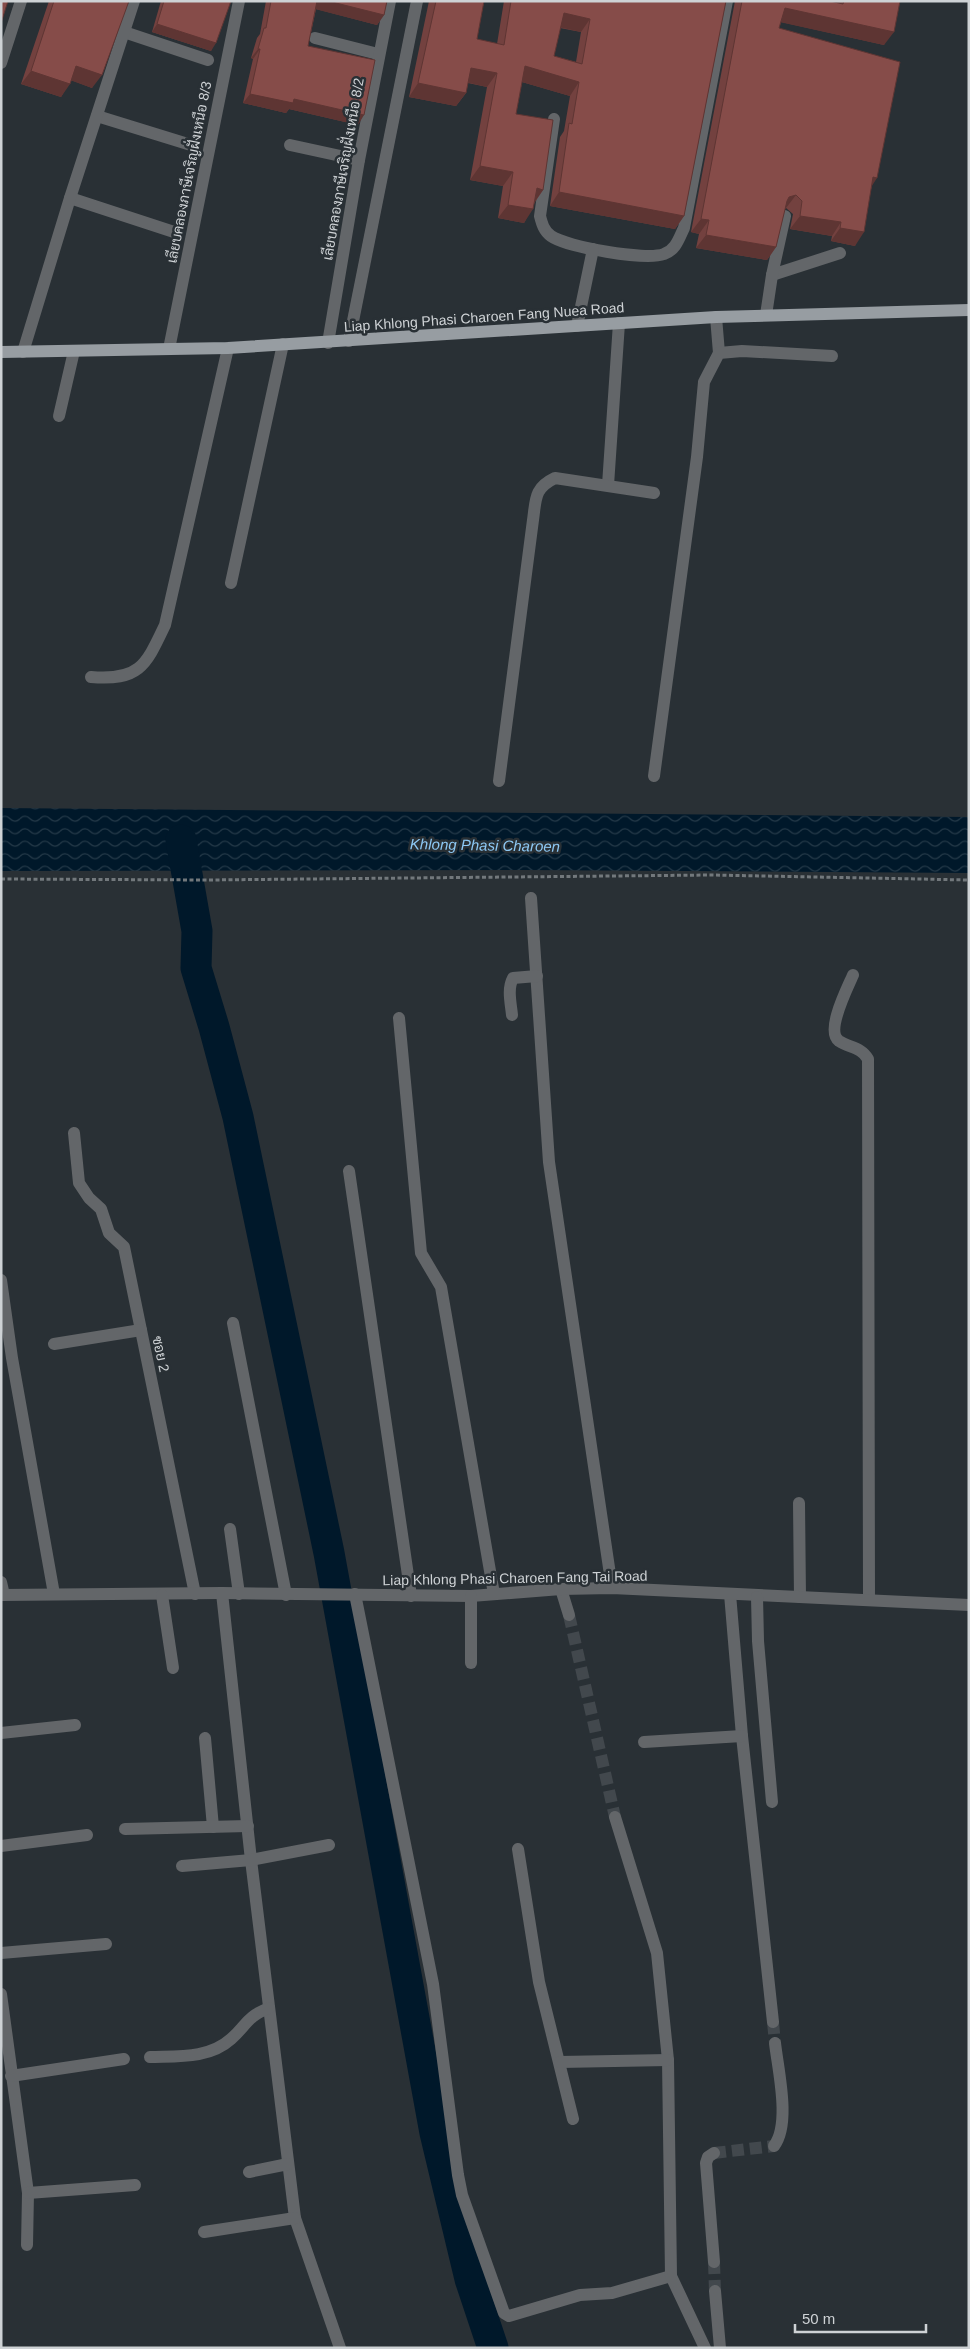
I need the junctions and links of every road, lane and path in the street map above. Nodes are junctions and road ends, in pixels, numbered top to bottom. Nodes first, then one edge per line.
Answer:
1 (20, 1) edge
2 (134, 1) edge
3 (239, 1) edge
4 (390, 1) edge
5 (417, 1) edge
6 (727, 1) edge
7 (124, 32) junction
8 (315, 38) dead end
9 (378, 54) junction
10 (208, 60) dead end
11 (1, 63) edge
12 (97, 116) junction
13 (554, 119) edge
14 (191, 145) dead end
15 (290, 145) dead end
16 (359, 160) junction
17 (70, 198) junction
18 (785, 216) edge
19 (174, 232) dead end
20 (593, 249) junction
21 (840, 254) dead end
22 (772, 275) junction
23 (969, 310) edge
24 (766, 315) junction
25 (716, 317) junction
26 (620, 323) junction
27 (577, 326) junction
28 (350, 341) junction
29 (328, 343) junction
30 (282, 344) junction
31 (169, 348) junction
32 (228, 348) junction
33 (74, 351) junction
34 (1, 352) edge
35 (23, 352) junction
36 (719, 353) junction
37 (832, 356) dead end
38 (59, 416) dead end
39 (608, 485) junction
40 (654, 493) dead end
41 (231, 583) dead end
42 (92, 677) dead end
43 (654, 776) dead end
44 (499, 781) dead end
45 (1, 879) edge
46 (969, 880) edge
47 (531, 898) dead end
48 (853, 975) dead end
49 (537, 976) junction
50 (512, 1016) dead end
51 (398, 1018) dead end
52 (74, 1133) dead end
53 (349, 1171) dead end
54 (1, 1280) edge
55 (4, 1317) edge
56 (233, 1323) dead end
57 (141, 1330) junction
58 (54, 1344) dead end
59 (799, 1504) dead end
60 (230, 1529) dead end
61 (1, 1582) edge
62 (612, 1588) junction
63 (561, 1589) junction
64 (222, 1593) junction
65 (54, 1594) junction
66 (162, 1594) junction
67 (195, 1594) junction
68 (239, 1594) junction
69 (351, 1594) junction
70 (494, 1594) junction
71 (730, 1594) junction
72 (2, 1595) edge
73 (286, 1595) junction
74 (411, 1596) junction
75 (470, 1596) junction
76 (757, 1597) junction
77 (800, 1597) junction
78 (869, 1600) junction
79 (969, 1605) edge
80 (569, 1615) tunnel mouth
81 (471, 1663) dead end
82 (173, 1668) dead end
83 (75, 1726) dead end
84 (1, 1732) edge
85 (742, 1736) junction
86 (205, 1738) dead end
87 (644, 1742) dead end
88 (772, 1802) dead end
89 (615, 1817) tunnel mouth
90 (248, 1826) junction
91 (213, 1827) junction
92 (125, 1829) dead end
93 (87, 1835) dead end
94 (329, 1845) dead end
95 (1, 1846) edge
96 (518, 1849) dead end
97 (251, 1860) junction
98 (182, 1866) dead end
99 (106, 1944) dead end
100 (1, 1953) edge
101 (1, 1994) edge
102 (269, 2008) junction
103 (773, 2022) tunnel mouth
104 (775, 2043) tunnel mouth
105 (150, 2057) dead end
106 (124, 2059) dead end
107 (668, 2060) junction
108 (560, 2062) junction
109 (11, 2076) junction
110 (573, 2119) dead end
111 (774, 2146) dead end
112 (714, 2153) dead end
113 (288, 2164) junction
114 (249, 2172) dead end
115 (135, 2185) dead end
116 (28, 2193) junction
117 (294, 2218) junction
118 (204, 2232) dead end
119 (28, 2245) dead end
120 (714, 2262) tunnel mouth
121 (670, 2276) junction
122 (715, 2291) tunnel mouth
123 (340, 2348) edge
124 (705, 2348) edge
125 (720, 2348) edge

1 - 11 street
2 - 7 street
3 - 31 street, เลียบคลองภาษีเจริญฝั่งเหนือ 8/3
4 - 9 street, เลียบคลองภาษีเจริญฝั่งเหนือ 8/2
5 - 28 street
6 - 20 street
7 - 10 street
7 - 12 street
8 - 9 street
9 - 16 street, เลียบคลองภาษีเจริญฝั่งเหนือ 8/2
12 - 14 street
12 - 17 street
13 - 20 street
15 - 16 street
16 - 29 street, เลียบคลองภาษีเจริญฝั่งเหนือ 8/2
17 - 19 street
17 - 35 street
18 - 22 street
20 - 27 street
21 - 22 street
22 - 24 street
23 - 24 main road, Liap Khlong Phasi Charoen Fang Nuea Road
24 - 25 main road, Liap Khlong Phasi Charoen Fang Nuea Road
25 - 26 main road, Liap Khlong Phasi Charoen Fang Nuea Road
25 - 36 street
26 - 27 main road, Liap Khlong Phasi Charoen Fang Nuea Road
26 - 39 street
27 - 28 main road, Liap Khlong Phasi Charoen Fang Nuea Road
28 - 29 main road, Liap Khlong Phasi Charoen Fang Nuea Road
29 - 30 main road, Liap Khlong Phasi Charoen Fang Nuea Road
30 - 32 main road, Liap Khlong Phasi Charoen Fang Nuea Road
30 - 41 street
31 - 32 main road, Liap Khlong Phasi Charoen Fang Nuea Road
31 - 33 main road, Liap Khlong Phasi Charoen Fang Nuea Road
32 - 42 street
33 - 35 main road, Liap Khlong Phasi Charoen Fang Nuea Road
33 - 38 street
34 - 35 main road, Liap Khlong Phasi Charoen Fang Nuea Road
36 - 37 street
36 - 43 street
39 - 40 street
39 - 44 street
45 - 46 path
47 - 49 street
48 - 78 street
49 - 50 street
49 - 62 street
51 - 70 street
52 - 57 street, ซอย 2
53 - 74 street
54 - 55 street
55 - 65 street
56 - 73 street
57 - 58 street
57 - 67 street, ซอย 2
59 - 77 street
60 - 68 street
61 - 72 street
62 - 63 street, Liap Khlong Phasi Charoen Fang Tai Road
62 - 71 street, Liap Khlong Phasi Charoen Fang Tai Road
63 - 70 street, Liap Khlong Phasi Charoen Fang Tai Road
63 - 80 street
64 - 67 street, Liap Khlong Phasi Charoen Fang Tai Road
64 - 68 street, Liap Khlong Phasi Charoen Fang Tai Road
64 - 90 street
65 - 66 street, Liap Khlong Phasi Charoen Fang Tai Road
65 - 72 street, Liap Khlong Phasi Charoen Fang Tai Road
66 - 67 street, Liap Khlong Phasi Charoen Fang Tai Road
66 - 82 street
68 - 73 street, Liap Khlong Phasi Charoen Fang Tai Road
69 - 73 street, Liap Khlong Phasi Charoen Fang Tai Road
69 - 74 street, Liap Khlong Phasi Charoen Fang Tai Road
69 - 121 street
70 - 75 street, Liap Khlong Phasi Charoen Fang Tai Road
71 - 76 street, Liap Khlong Phasi Charoen Fang Tai Road
71 - 85 street
74 - 75 street, Liap Khlong Phasi Charoen Fang Tai Road
75 - 81 street
76 - 77 street, Liap Khlong Phasi Charoen Fang Tai Road
76 - 88 street
77 - 78 street, Liap Khlong Phasi Charoen Fang Tai Road
78 - 79 street, Liap Khlong Phasi Charoen Fang Tai Road
83 - 84 street
85 - 87 street
85 - 103 street
86 - 91 street
89 - 107 street
90 - 91 street
90 - 97 street
91 - 92 street
93 - 95 street
94 - 97 street
96 - 108 street
97 - 98 street
97 - 102 street
99 - 100 street
101 - 109 street
102 - 105 street
102 - 113 street
104 - 111 street
106 - 109 street
107 - 108 street
107 - 121 street
108 - 110 street
109 - 116 street
112 - 120 street
113 - 114 street
113 - 117 street
115 - 116 street
116 - 119 street
117 - 118 street
117 - 123 street
121 - 124 street
122 - 125 street

